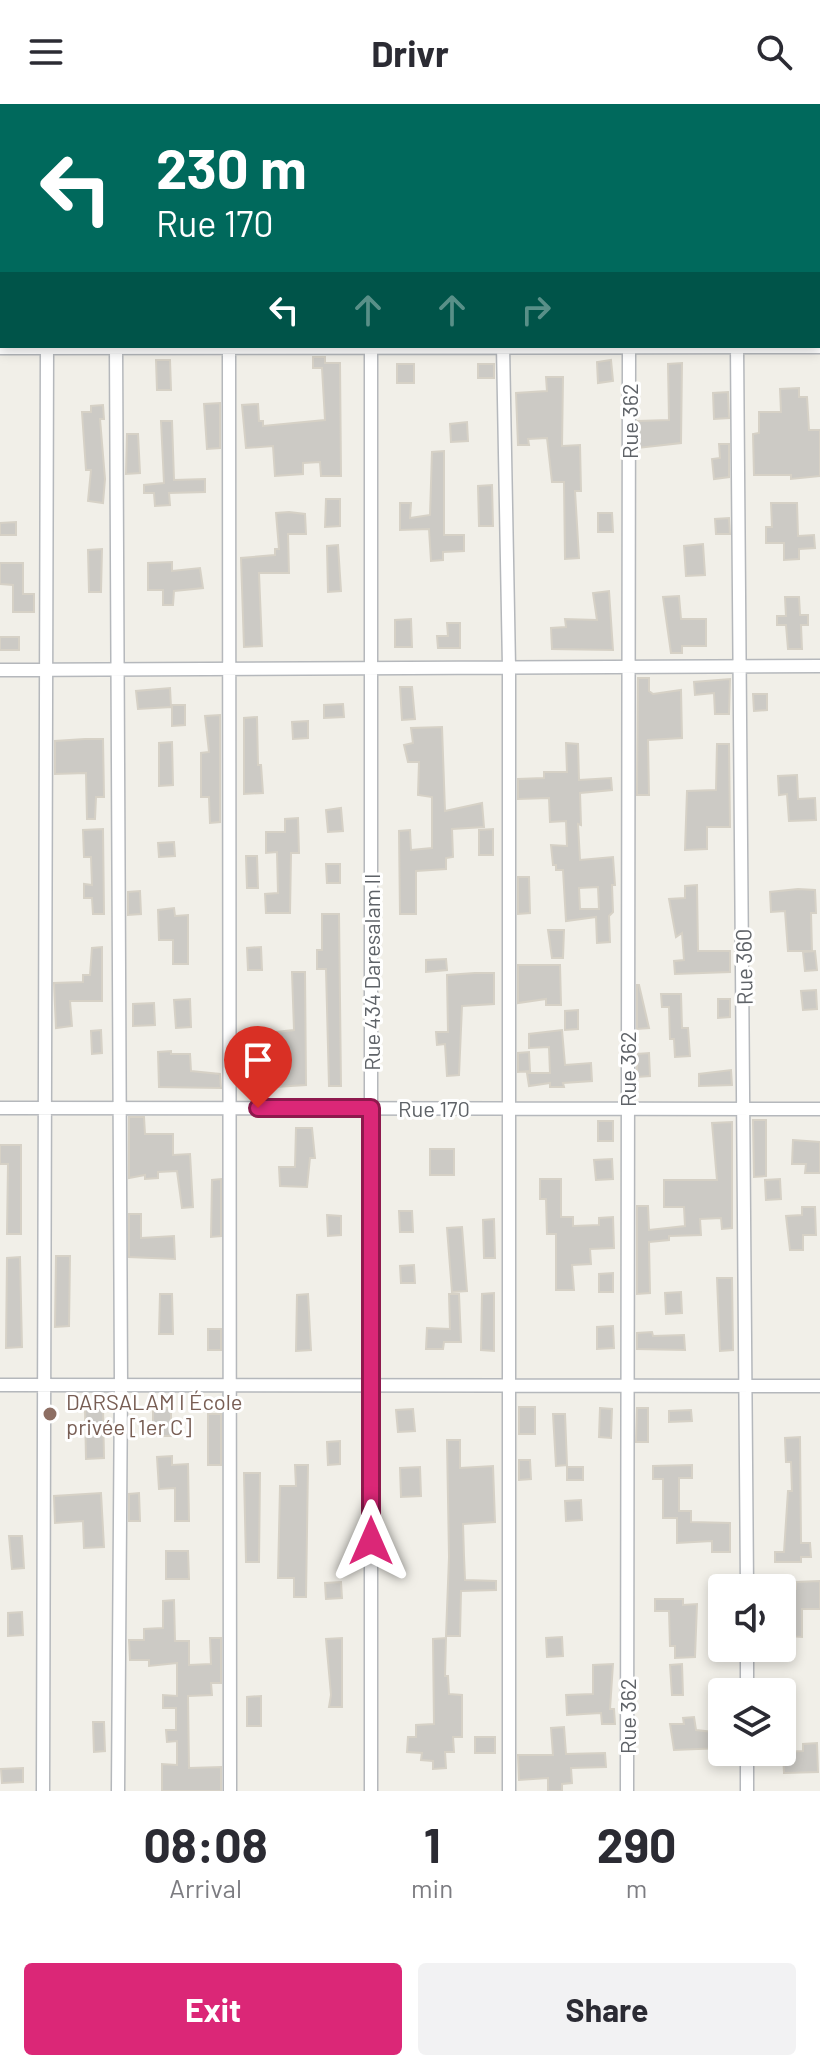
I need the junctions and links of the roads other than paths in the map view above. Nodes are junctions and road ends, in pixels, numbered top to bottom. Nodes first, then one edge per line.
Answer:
1 (47, 348) edge
2 (116, 348) edge
3 (229, 348) edge
4 (371, 348) edge
5 (503, 348) edge
6 (629, 348) edge
7 (737, 348) edge
8 (740, 666) junction
9 (820, 666) edge
10 (509, 667) junction
11 (629, 667) junction
12 (371, 668) junction
13 (116, 669) junction
14 (229, 669) junction
15 (0, 670) edge
16 (44, 670) junction
17 (0, 1108) edge
18 (44, 1108) junction
19 (120, 1108) junction
20 (230, 1108) junction
21 (371, 1108) junction
22 (509, 1109) junction
23 (627, 1109) junction
24 (745, 1109) junction
25 (820, 1109) edge
26 (0, 1385) edge
27 (44, 1385) junction
28 (121, 1385) junction
29 (230, 1385) junction
30 (371, 1385) junction
31 (509, 1386) junction
32 (626, 1386) junction
33 (746, 1386) junction
34 (820, 1386) edge
35 (747, 1574) edge
36 (747, 1766) edge
37 (43, 1791) edge
38 (118, 1791) edge
39 (230, 1791) edge
40 (371, 1791) edge
41 (509, 1791) edge
42 (627, 1791) edge
43 (747, 1791) edge

1 - 16 street
2 - 13 street
3 - 14 street
4 - 12 street, Rue 434 Daresalam II
5 - 10 street
6 - 11 street, Rue 362
7 - 8 street, Rue 360
8 - 9 street
8 - 11 street
8 - 24 street, Rue 360
10 - 11 street
10 - 12 street
10 - 22 street
11 - 23 street, Rue 362
12 - 14 street
12 - 21 street, Rue 434 Daresalam II
13 - 14 street
13 - 16 street
13 - 19 street
14 - 20 street
15 - 16 street
16 - 18 street
17 - 18 street, Rue 170
18 - 19 street, Rue 170
18 - 27 street
19 - 20 street, Rue 170
19 - 28 street
20 - 21 street, Rue 170
20 - 29 street
21 - 22 street, Rue 170
21 - 30 street, Rue 434 Daresalam II
22 - 23 street, Rue 170
22 - 31 street
23 - 24 street, Rue 170
23 - 32 street, Rue 362
24 - 25 street, Rue 170
24 - 33 street, Rue 360
26 - 27 street
27 - 28 street
27 - 37 street
28 - 29 street
28 - 38 street
29 - 30 street
29 - 39 street
30 - 31 street
30 - 40 street, Rue 434 Daresalam II
31 - 32 street
31 - 41 street
32 - 33 street
32 - 42 street, Rue 362
33 - 34 street
33 - 35 street, Rue 360
36 - 43 street

